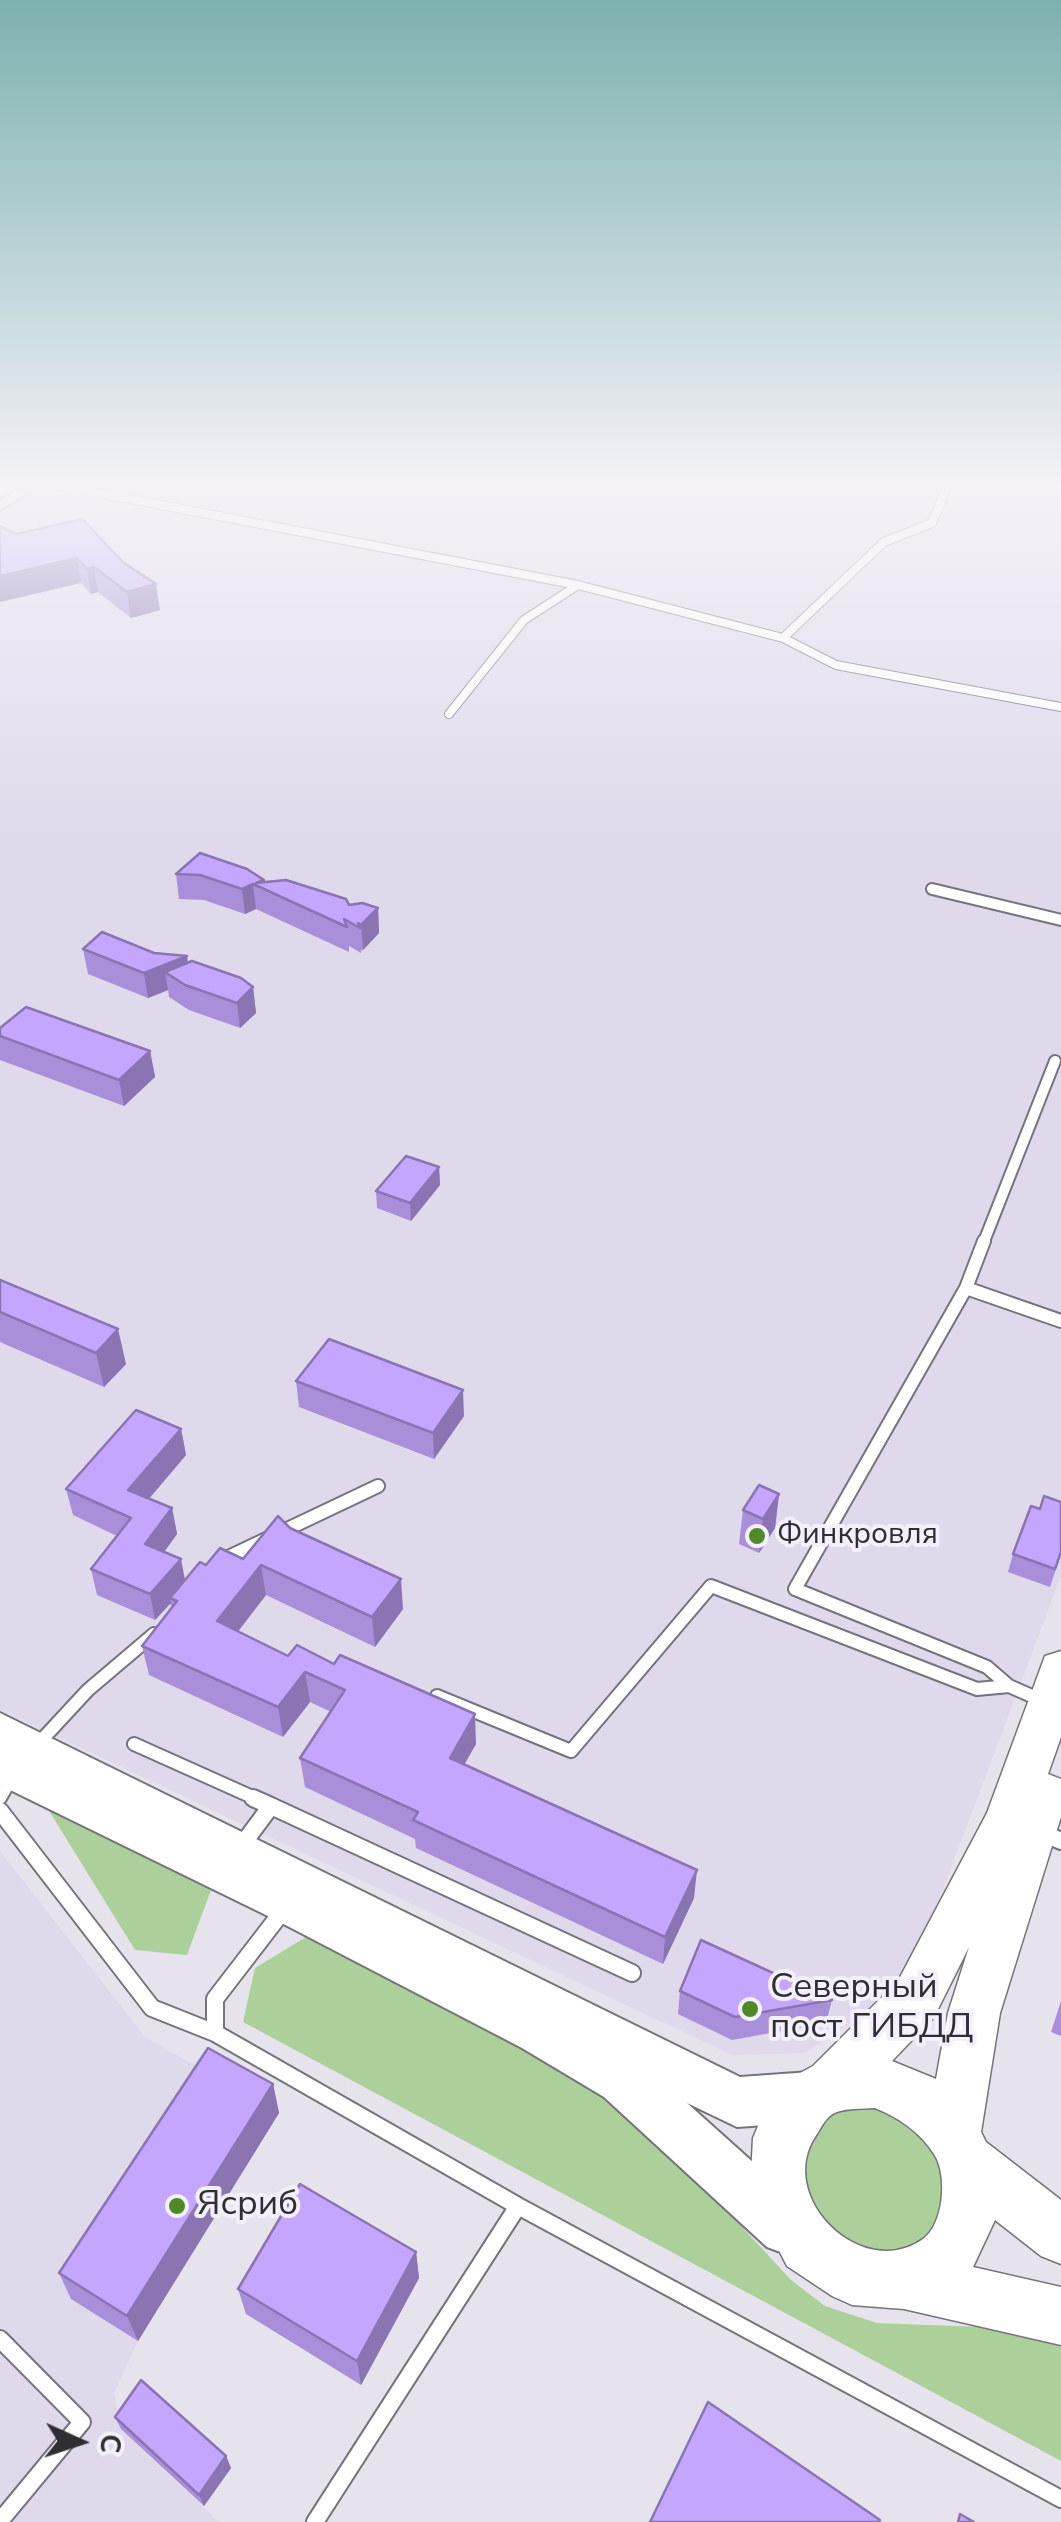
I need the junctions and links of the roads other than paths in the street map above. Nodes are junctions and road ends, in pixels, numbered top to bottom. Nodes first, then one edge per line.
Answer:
1 (553, 602) edge
2 (640, 602) edge
3 (821, 602) edge
4 (783, 638) junction
5 (1061, 707) edge
6 (449, 714) dead end
7 (932, 889) dead end
8 (1061, 920) edge
9 (1055, 1060) dead end
10 (966, 1288) junction
11 (1061, 1321) edge
12 (378, 1486) dead end
13 (212, 1570) edge
14 (168, 1622) edge
15 (437, 1696) edge
16 (1045, 1702) edge
17 (134, 1744) dead end
18 (8, 1771) edge
19 (271, 1806) junction
20 (1025, 1850) edge
21 (230, 1862) junction
22 (295, 1893) junction
23 (632, 1972) dead end
24 (214, 2033) junction
25 (821, 2091) junction
26 (960, 2148) junction
27 (518, 2206) junction
28 (1061, 2236) edge
29 (806, 2246) junction
30 (904, 2280) junction
31 (1061, 2316) edge
32 (0, 2339) edge
33 (1061, 2499) edge
34 (0, 2521) edge
35 (315, 2522) edge

1 - 6 lane
2 - 4 lane
3 - 4 lane
4 - 5 lane
7 - 8 lane
9 - 10 lane
10 - 11 lane
10 - 16 lane
12 - 13 lane
14 - 18 lane
15 - 16 lane
16 - 20 highway
17 - 19 lane
18 - 21 main road
18 - 24 lane
19 - 21 lane
19 - 23 lane
20 - 25 highway
20 - 26 highway
21 - 22 main road
22 - 24 lane
22 - 25 main road
22 - 29 main road
24 - 27 lane
25 - 26 highway
25 - 29 highway
26 - 28 highway
26 - 30 highway
27 - 33 lane
27 - 35 lane
29 - 30 highway
30 - 31 highway
32 - 34 lane

